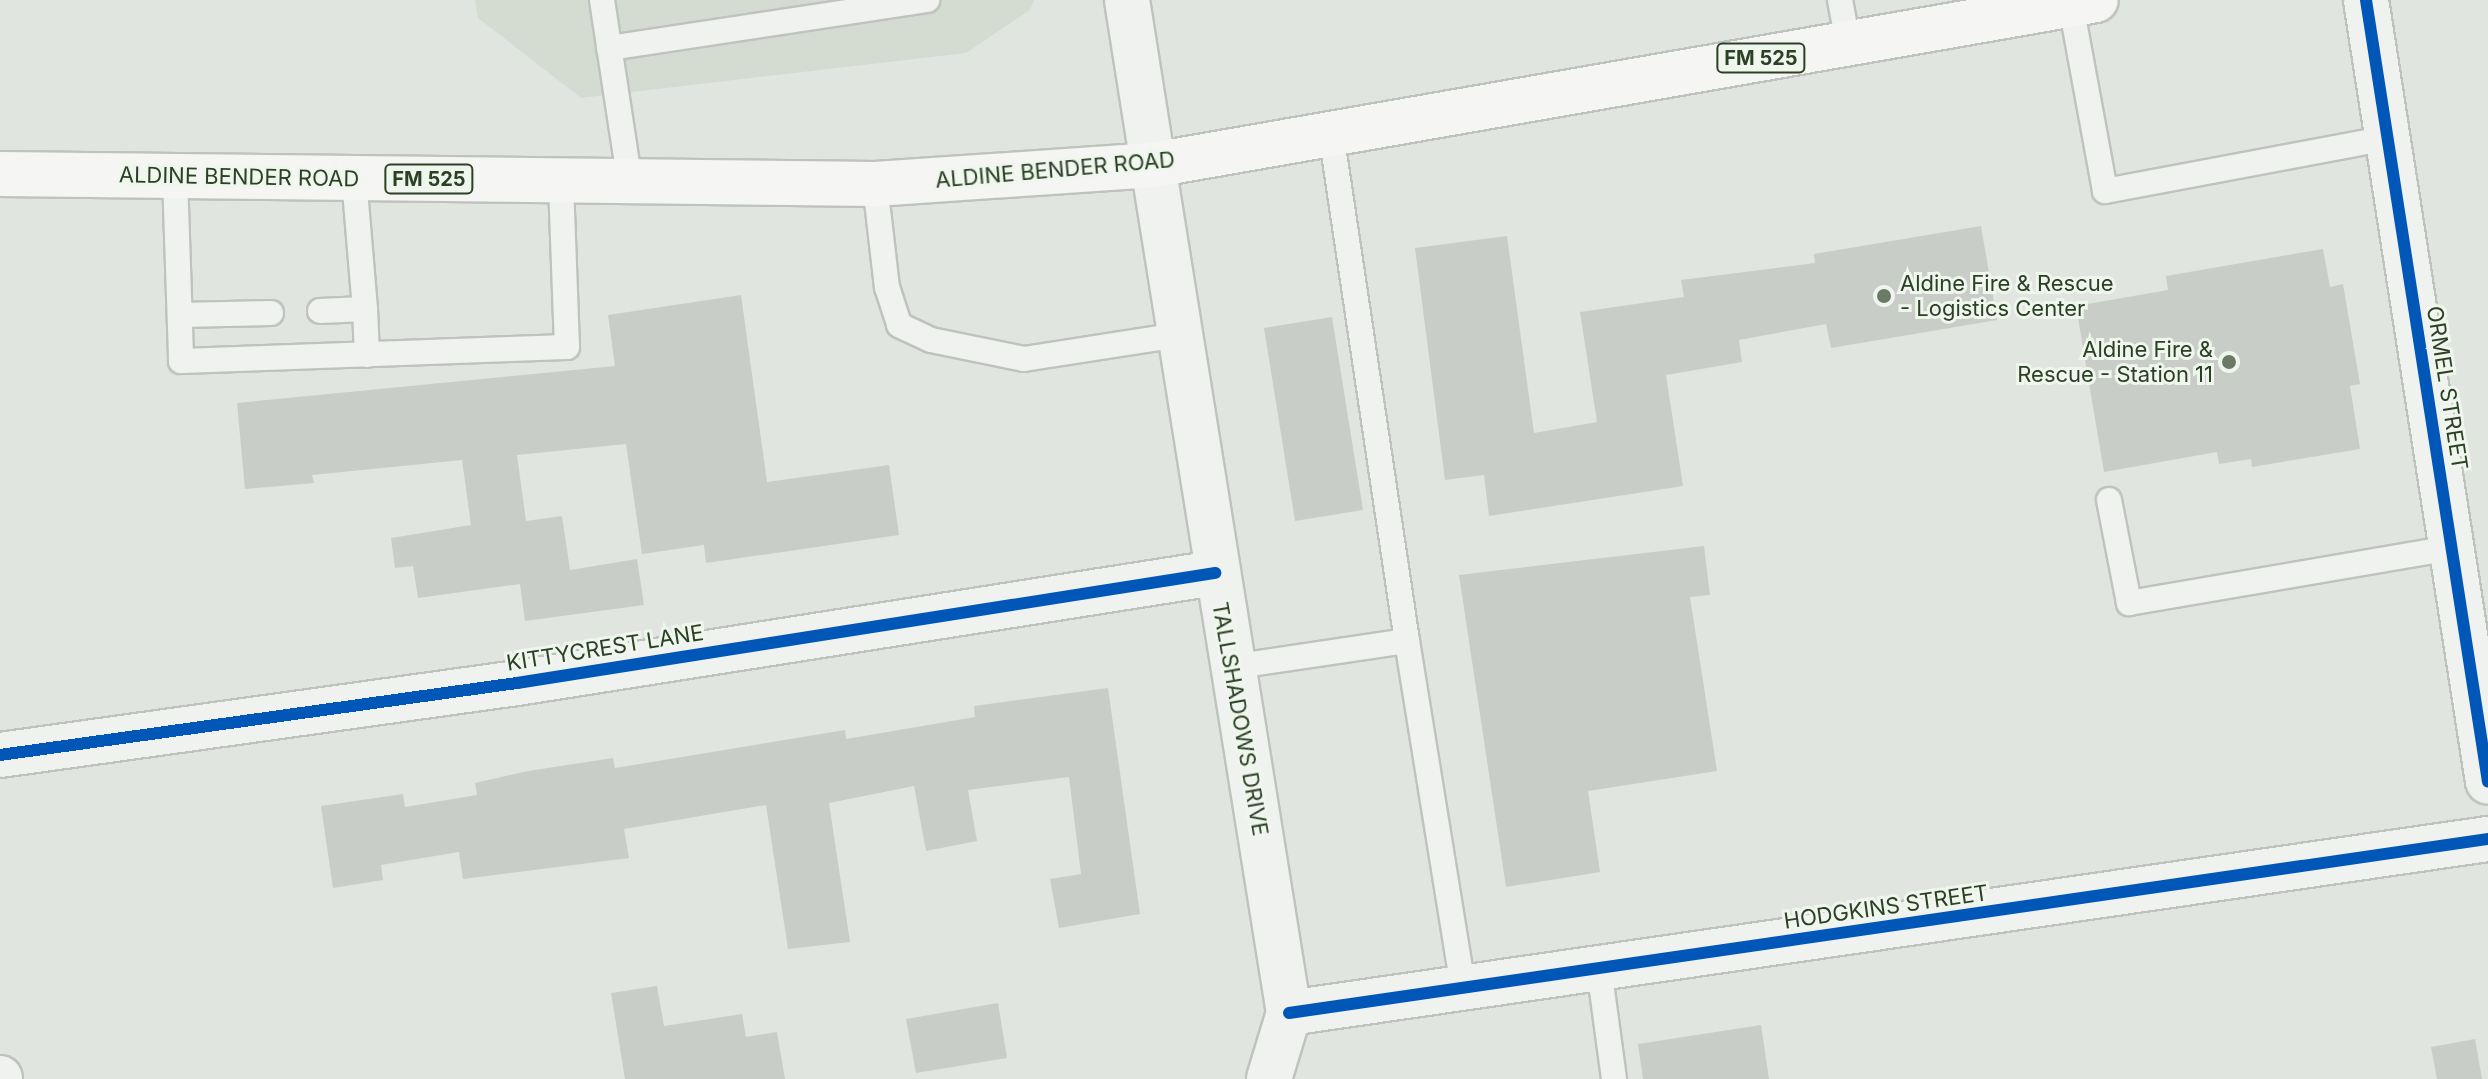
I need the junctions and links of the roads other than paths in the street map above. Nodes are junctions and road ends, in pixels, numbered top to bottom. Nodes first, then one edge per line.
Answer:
1 (602, 0) edge
2 (927, 0) edge
3 (1127, 0) edge
4 (1840, 0) edge
5 (2366, 0) edge
6 (2079, 1) edge
7 (1848, 43) junction
8 (609, 48) junction
9 (1331, 133) junction
10 (2388, 138) junction
11 (1153, 165) junction
12 (0, 174) edge
13 (175, 176) junction
14 (354, 178) junction
15 (561, 181) junction
16 (630, 182) junction
17 (875, 184) junction
18 (365, 309) junction
19 (320, 311) dead end
20 (271, 313) dead end
21 (180, 315) junction
22 (1179, 335) junction
23 (367, 355) junction
24 (2109, 500) dead end
25 (2451, 548) junction
26 (1215, 573) junction
27 (1407, 641) junction
28 (1231, 667) junction
29 (0, 755) edge
30 (2488, 782) edge
31 (2488, 839) edge
32 (1599, 968) junction
33 (1463, 988) junction
34 (1289, 1013) junction
35 (1269, 1079) edge
36 (1614, 1079) edge

1 - 8 lane
2 - 8 lane
3 - 11 street, TALLSHADOWS DRIVE
4 - 7 lane
5 - 10 street, ORMEL STREET
6 - 7 main road, ALDINE BENDER ROAD / FM 525
6 - 10 lane
7 - 9 main road, ALDINE BENDER ROAD / FM 525
8 - 16 lane
9 - 11 main road, ALDINE BENDER ROAD / FM 525
9 - 27 lane
10 - 25 street, ORMEL STREET
11 - 17 main road, ALDINE BENDER ROAD / FM 525
11 - 22 street, TALLSHADOWS DRIVE
12 - 13 main road, ALDINE BENDER ROAD / FM 525
13 - 14 main road, ALDINE BENDER ROAD / FM 525
13 - 21 lane
14 - 15 main road, ALDINE BENDER ROAD / FM 525
14 - 18 lane
15 - 16 main road, ALDINE BENDER ROAD / FM 525
15 - 23 lane
16 - 17 main road, ALDINE BENDER ROAD / FM 525
17 - 22 lane
18 - 19 lane
18 - 23 lane
20 - 21 lane
21 - 23 lane
22 - 26 street, TALLSHADOWS DRIVE
24 - 25 lane
25 - 30 street, ORMEL STREET
26 - 28 street, TALLSHADOWS DRIVE
26 - 29 street, KITTYCREST LANE
27 - 28 lane
27 - 33 lane
28 - 34 street, TALLSHADOWS DRIVE
31 - 32 street, HODGKINS STREET
32 - 33 street, HODGKINS STREET
32 - 36 lane
33 - 34 street, HODGKINS STREET
34 - 35 street, TALLSHADOWS DRIVE

